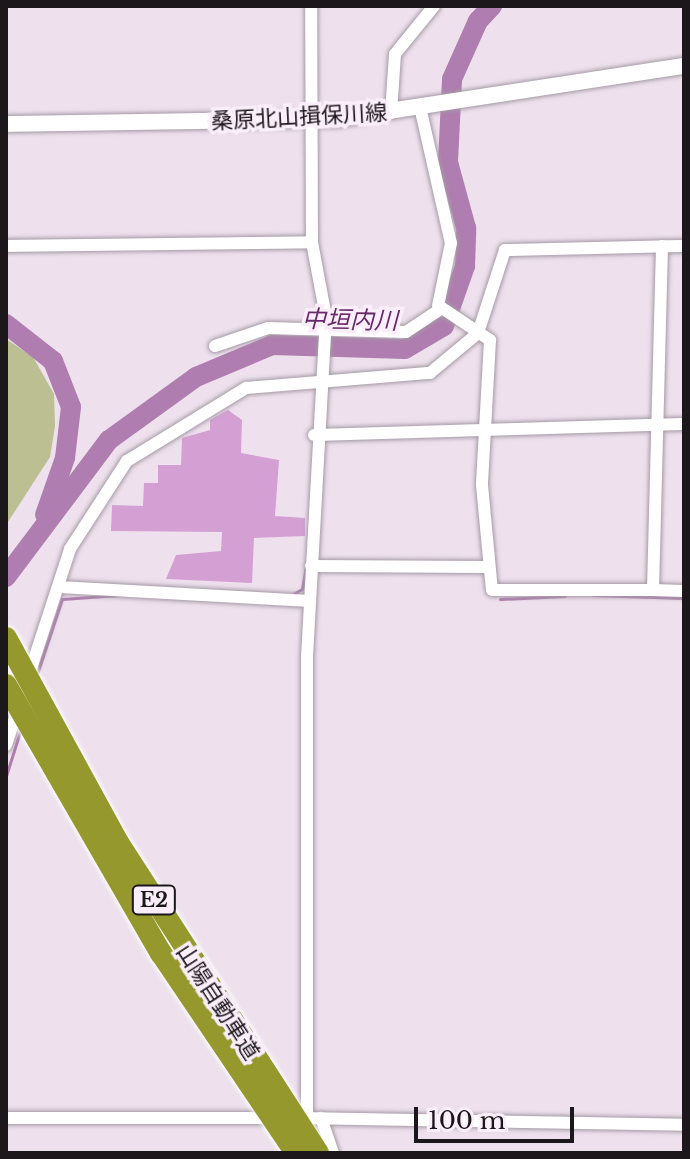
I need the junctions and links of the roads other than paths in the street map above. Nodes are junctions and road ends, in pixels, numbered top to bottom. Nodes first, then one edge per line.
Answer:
1 (311, 6) edge
2 (434, 6) edge
3 (684, 66) edge
4 (423, 106) junction
5 (391, 113) junction
6 (311, 120) junction
7 (6, 124) edge
8 (312, 242) junction
9 (6, 246) edge
10 (662, 246) junction
11 (684, 246) edge
12 (440, 307) junction
13 (325, 331) junction
14 (476, 332) junction
15 (215, 346) dead end
16 (318, 380) junction
17 (684, 424) edge
18 (658, 425) junction
19 (483, 433) junction
20 (314, 435) junction
21 (311, 566) junction
22 (486, 567) junction
23 (59, 587) junction
24 (653, 590) junction
25 (684, 591) edge
26 (310, 601) junction
27 (6, 638) edge
28 (6, 685) edge
29 (6, 745) edge
30 (6, 1118) edge
31 (314, 1118) junction
32 (684, 1125) edge
33 (326, 1150) edge
34 (296, 1153) edge
35 (308, 1153) edge

1 - 6 street
2 - 5 street
3 - 4 main road, 桑原北山揖保川線
4 - 5 main road, 桑原北山揖保川線
4 - 12 street
5 - 6 main road, 桑原北山揖保川線
6 - 7 main road, 桑原北山揖保川線
6 - 8 street
8 - 9 street
8 - 13 street
10 - 11 street
10 - 14 street
10 - 18 street
12 - 13 street
12 - 14 street
13 - 15 street
13 - 16 street
14 - 16 street
14 - 19 street
16 - 20 street
16 - 23 street
17 - 18 street
18 - 19 street
18 - 24 street
19 - 20 street
19 - 22 street
20 - 21 street
21 - 22 street
21 - 26 street
22 - 24 street
23 - 26 street
23 - 29 street
24 - 25 street
26 - 31 street
27 - 33 highway, 山陽自動車道 / E2, bridge
28 - 34 highway, 山陽自動車道 / E2, bridge
30 - 31 street
31 - 32 street
31 - 33 street
31 - 35 street
33 - 35 street

